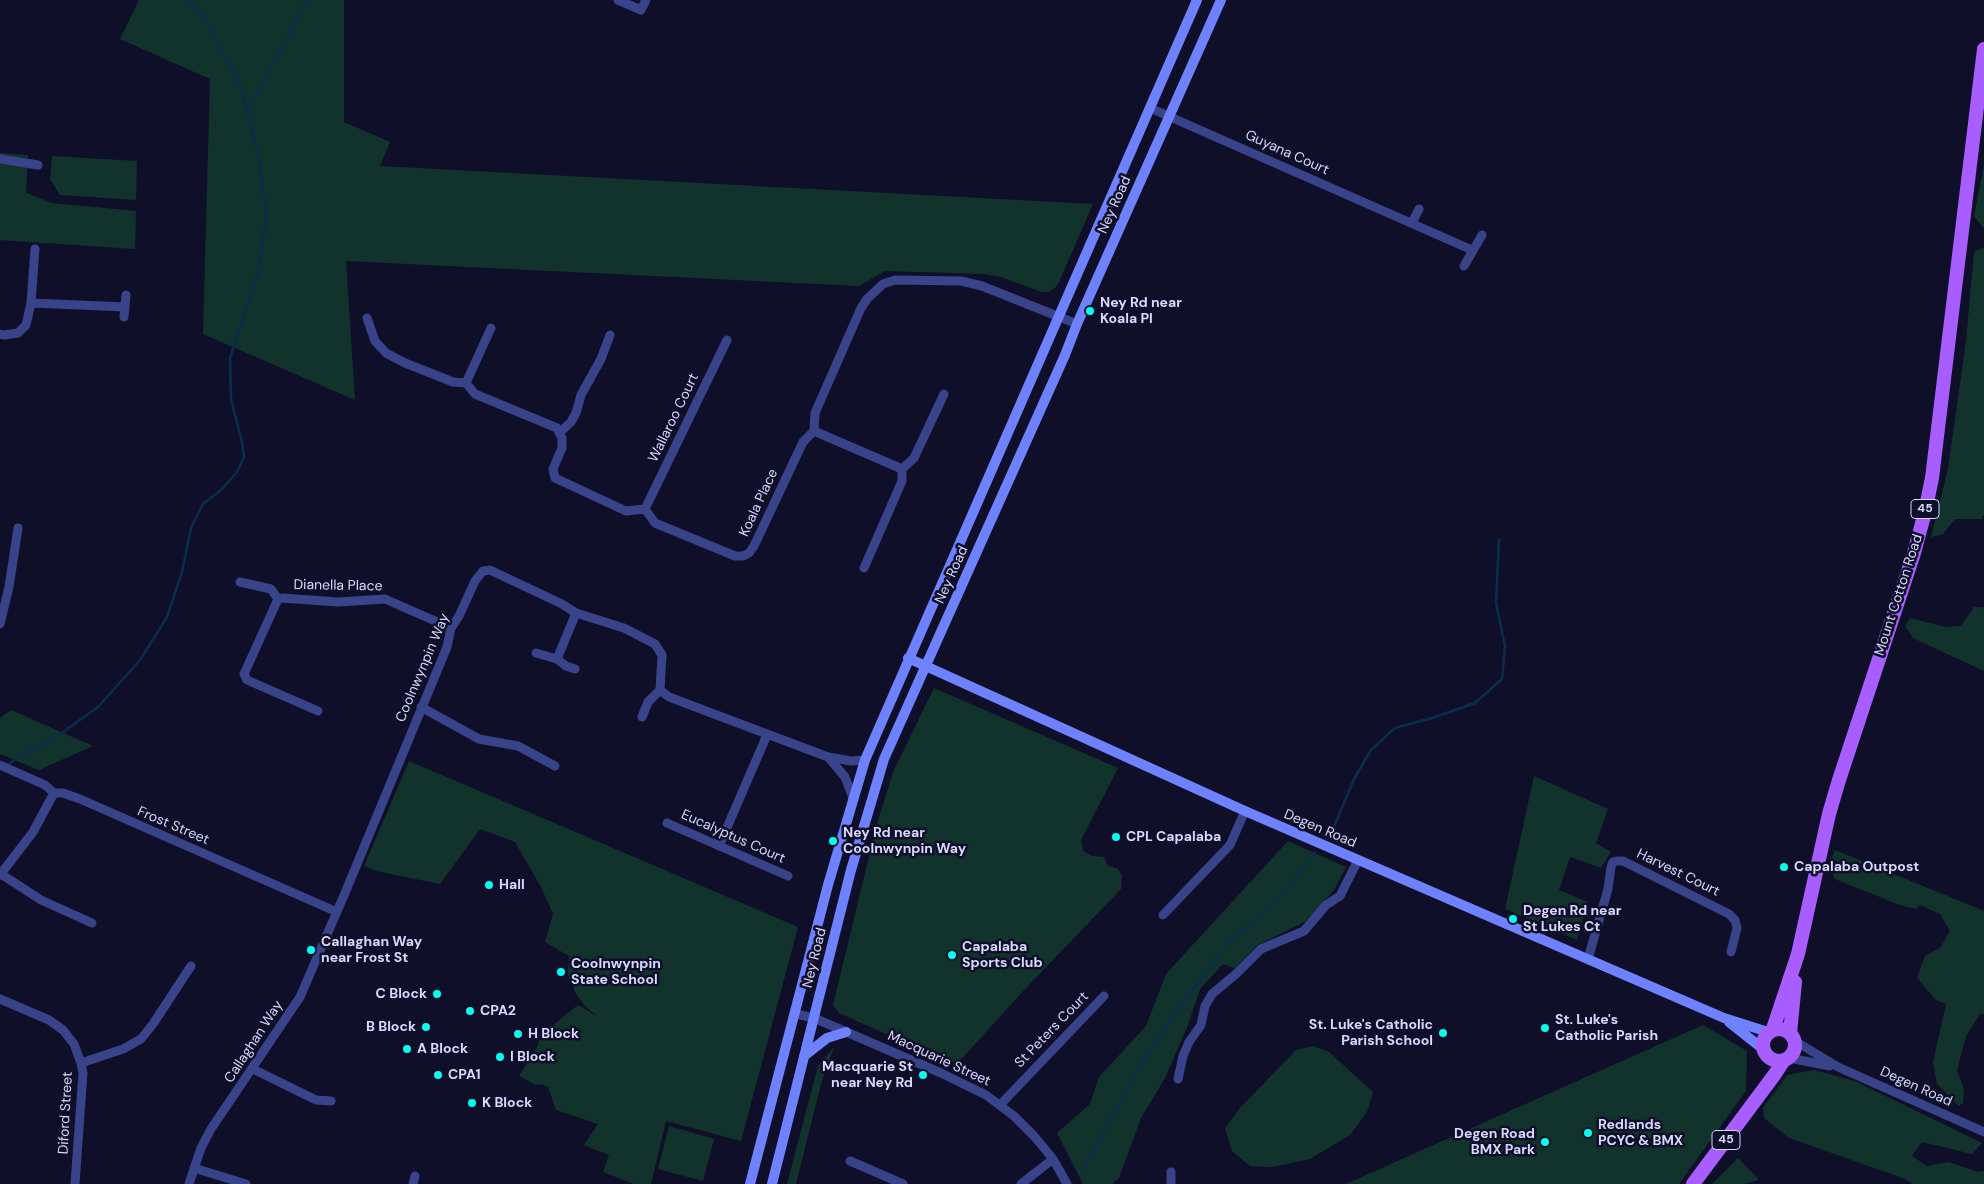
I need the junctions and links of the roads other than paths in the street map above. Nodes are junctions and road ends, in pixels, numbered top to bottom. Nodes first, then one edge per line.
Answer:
1 (618, 0) edge
2 (646, 0) edge
3 (1196, 0) edge
4 (1221, 0) edge
5 (1984, 49) edge
6 (1150, 108) junction
7 (1169, 116) junction
8 (0, 160) edge
9 (38, 165) dead end
10 (1419, 209) dead end
11 (1412, 223) junction
12 (1482, 235) dead end
13 (34, 249) dead end
14 (1472, 250) junction
15 (1464, 266) dead end
16 (126, 295) dead end
17 (31, 303) junction
18 (1059, 316) junction
19 (367, 318) dead end
20 (1077, 324) junction
21 (491, 328) dead end
22 (0, 334) edge
23 (610, 335) dead end
24 (728, 340) dead end
25 (466, 383) junction
26 (944, 394) dead end
27 (814, 431) junction
28 (559, 433) junction
29 (902, 468) junction
30 (644, 509) junction
31 (18, 528) dead end
32 (864, 568) dead end
33 (240, 582) dead end
34 (278, 599) junction
35 (576, 613) junction
36 (0, 624) edge
37 (451, 628) junction
38 (536, 653) dead end
39 (557, 658) junction
40 (908, 658) junction
41 (926, 666) junction
42 (575, 668) dead end
43 (660, 690) junction
44 (421, 708) junction
45 (318, 711) dead end
46 (642, 717) dead end
47 (767, 735) junction
48 (828, 758) junction
49 (865, 760) junction
50 (0, 765) edge
51 (555, 766) dead end
52 (54, 793) junction
53 (853, 798) junction
54 (1245, 811) junction
55 (667, 823) dead end
56 (719, 846) junction
57 (1358, 860) junction
58 (0, 874) edge
59 (788, 876) dead end
60 (337, 912) junction
61 (1163, 915) dead end
62 (92, 922) dead end
63 (1731, 952) dead end
64 (1798, 954) junction
65 (1588, 959) junction
66 (192, 966) dead end
67 (1104, 996) dead end
68 (0, 999) edge
69 (796, 1014) junction
70 (814, 1018) junction
71 (1724, 1018) junction
72 (1771, 1031) junction
73 (846, 1032) junction
74 (1792, 1037) junction
75 (1765, 1052) junction
76 (804, 1057) junction
77 (1786, 1059) junction
78 (81, 1062) junction
79 (1838, 1067) junction
80 (253, 1069) junction
81 (1178, 1080) dead end
82 (1758, 1095) junction
83 (331, 1101) dead end
84 (1000, 1105) junction
85 (1984, 1132) edge
86 (1053, 1159) junction
87 (850, 1161) dead end
88 (194, 1168) junction
89 (1171, 1172) dead end
90 (75, 1184) edge
91 (189, 1184) edge
92 (246, 1184) edge
93 (750, 1184) edge
94 (772, 1184) edge
95 (903, 1184) edge
96 (1021, 1184) edge
97 (1067, 1184) edge
98 (1171, 1184) edge
99 (1693, 1184) edge

1 - 2 street
3 - 6 main road, Ney Road
4 - 7 main road, Ney Road
5 - 64 main road, Mount Cotton Road / 45
6 - 7 street, Guyana Court
6 - 18 main road, Ney Road
7 - 11 street, Guyana Court
7 - 20 main road, Ney Road
8 - 9 street
10 - 11 street
11 - 14 street, Guyana Court
12 - 14 street
13 - 17 street
14 - 15 street
16 - 17 street
17 - 22 street
18 - 20 street, Koala Place
18 - 27 street, Koala Place
18 - 40 main road, Ney Road
19 - 25 street
20 - 41 main road, Ney Road
21 - 25 street
23 - 28 street
24 - 30 street, Wallaroo Court
25 - 28 street
26 - 29 street
27 - 29 street
27 - 30 street, Koala Place
28 - 30 street
29 - 32 street
31 - 36 street
33 - 34 street, Dianella Place
34 - 37 street, Dianella Place
34 - 45 street, Dianella Place
35 - 37 street, Coolnwynpin Way
35 - 39 street
35 - 43 street, Coolnwynpin Way
37 - 44 street, Coolnwynpin Way
38 - 39 street
39 - 42 street
40 - 41 main road, Degen Road
40 - 49 main road, Ney Road
41 - 54 main road, Degen Road
41 - 70 main road, Ney Road
43 - 46 street
43 - 47 street
44 - 51 street
44 - 60 street, Coolnwynpin Way
47 - 48 street
47 - 56 street
48 - 49 street
48 - 53 street
49 - 53 main road, Ney Road
50 - 52 street, Frost Street
52 - 58 street
52 - 60 street, Frost Street
53 - 69 main road, Ney Road
54 - 57 main road, Degen Road
54 - 61 street
55 - 56 street, Eucalyptus Court
56 - 59 street, Eucalyptus Court
57 - 65 main road, Degen Road
57 - 81 street
58 - 62 street
60 - 80 street, Callaghan Way
63 - 65 street, Harvest Court
64 - 72 main road, Mount Cotton Road / 45
64 - 74 main road, Mount Cotton Road / 45
65 - 71 main road, Degen Road
66 - 78 street
67 - 84 street, St Peters Court
68 - 78 street, Diford Street
69 - 70 street, Macquarie Street
69 - 93 main road, Ney Road
70 - 73 street, Macquarie Street
70 - 76 main road, Ney Road
71 - 72 main road, Degen Road
71 - 75 main road, Degen Road
72 - 74 main road
72 - 75 main road, 45
73 - 76 main road
73 - 84 street, Macquarie Street
74 - 77 main road, 45
74 - 79 street, Degen Road
75 - 77 main road
75 - 82 main road, 45
76 - 94 main road, Ney Road
77 - 79 street, Degen Road
77 - 82 main road, 45
78 - 90 street, Diford Street
79 - 85 street, Degen Road
80 - 83 street
80 - 88 street, Callaghan Way
82 - 99 main road, 45
84 - 86 street, Macquarie Street
86 - 96 street
86 - 97 street, Macquarie Street
87 - 95 street
88 - 91 street, Callaghan Way
88 - 92 street
89 - 98 street

